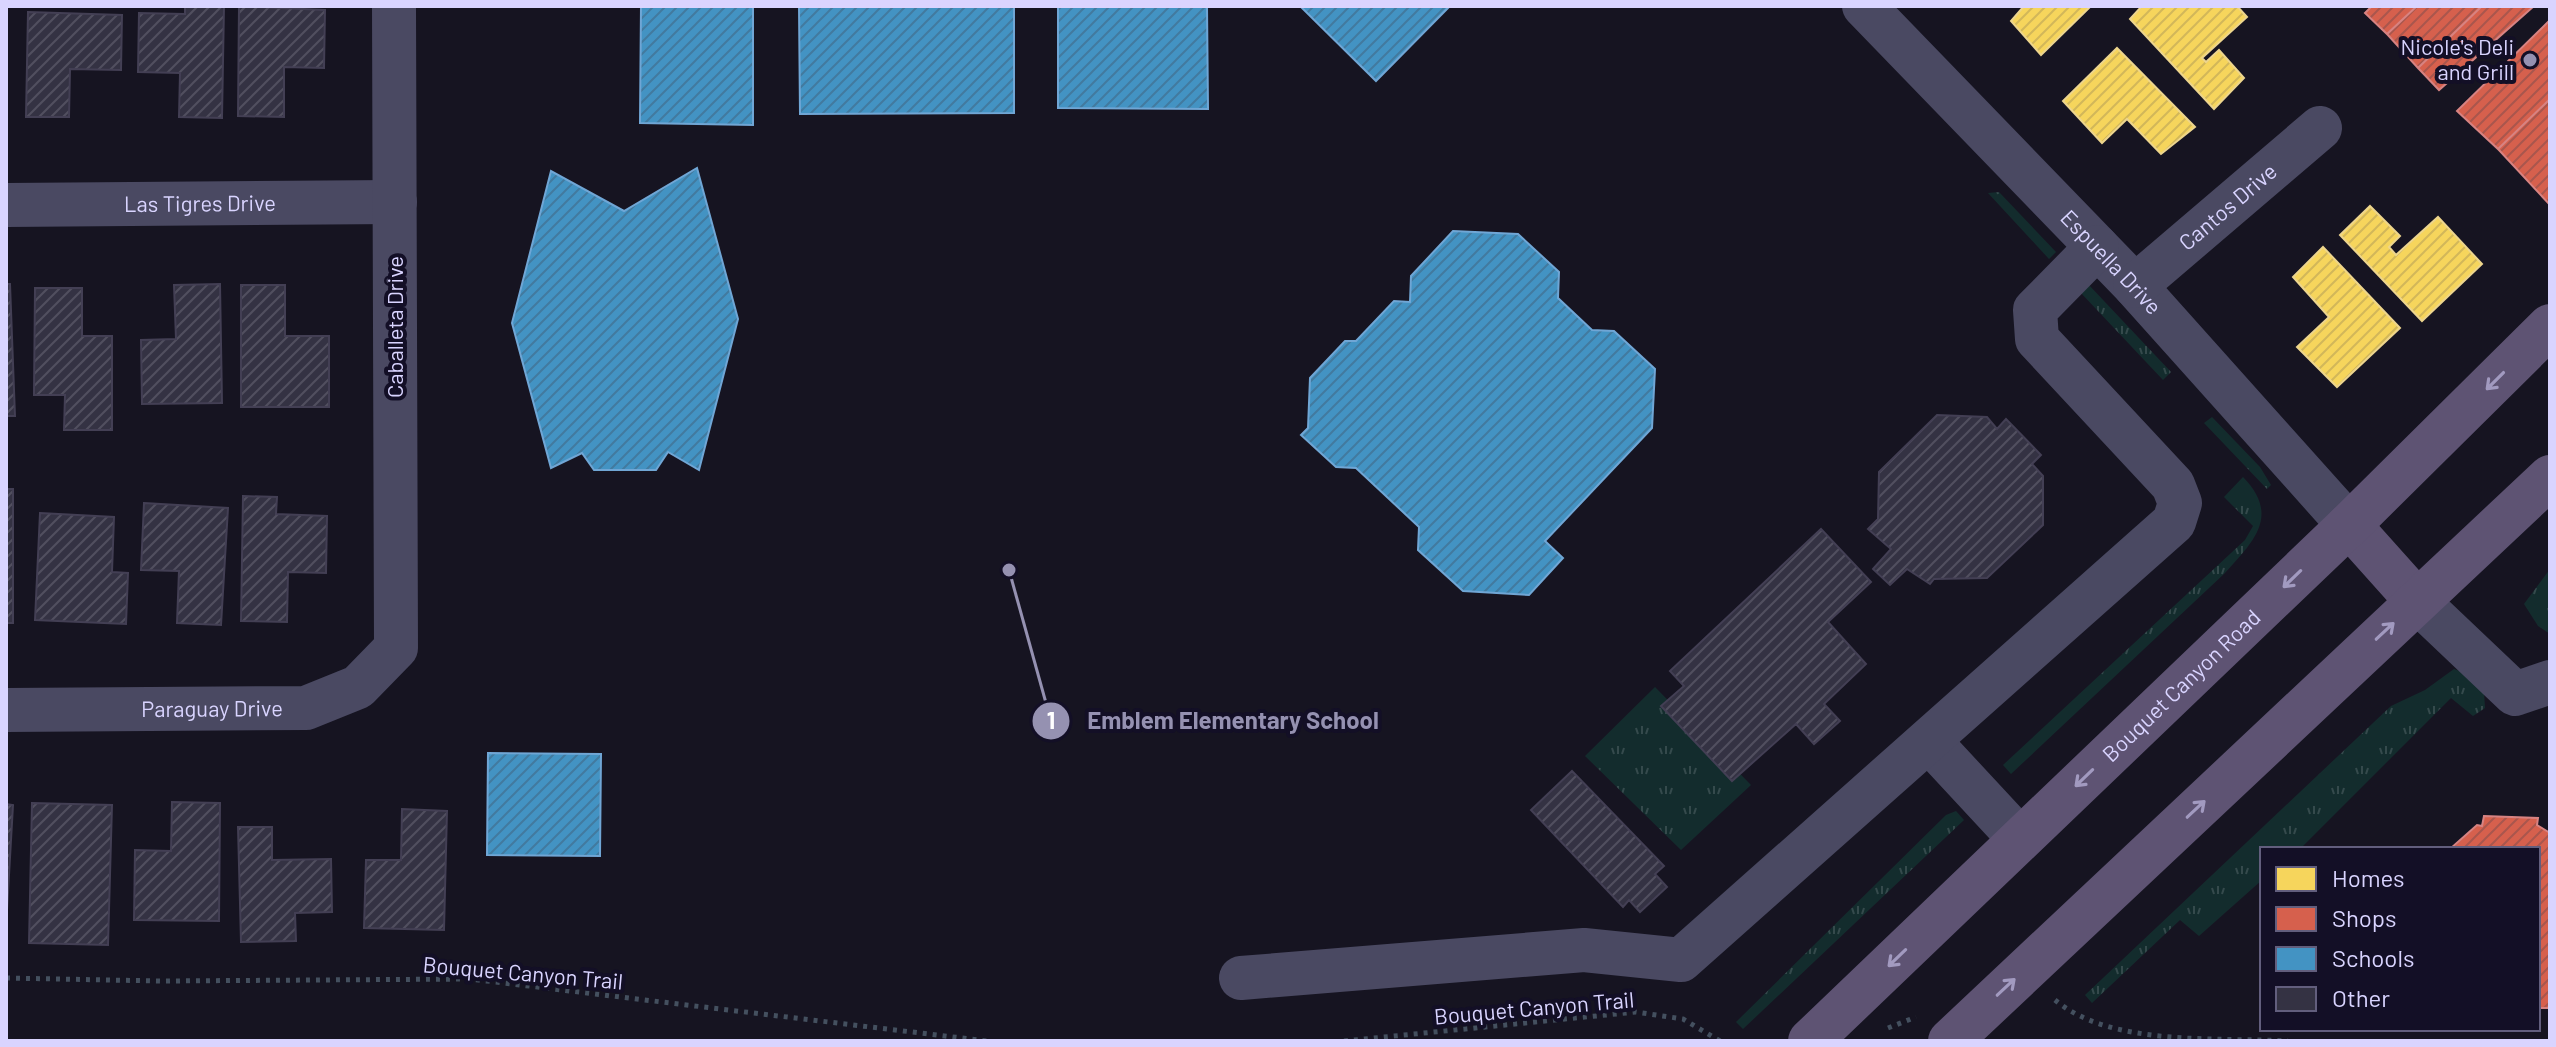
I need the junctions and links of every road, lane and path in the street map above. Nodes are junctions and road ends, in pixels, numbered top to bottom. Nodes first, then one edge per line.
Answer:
1 (394, 6) edge
2 (1864, 6) edge
3 (2320, 128) dead end
4 (395, 202) junction
5 (6, 205) edge
6 (2097, 247) junction
7 (2135, 286) junction
8 (2550, 326) edge
9 (2550, 477) edge
10 (2349, 525) junction
11 (2417, 601) junction
12 (396, 648) joint
13 (2550, 682) edge
14 (6, 710) edge
15 (1929, 741) junction
16 (2020, 839) junction
17 (2022, 972) junction
18 (6, 978) edge
19 (1241, 978) dead end
20 (1938, 1027) edge
21 (1885, 1030) dead end
22 (987, 1041) edge
23 (1344, 1041) edge
24 (1720, 1041) edge
25 (1810, 1041) edge
26 (2288, 1041) edge

1 - 4 street, Caballeta Drive
2 - 6 street, Espuella Drive
3 - 7 street, Cantos Drive
4 - 5 street, Las Tigres Drive
4 - 12 street, Caballeta Drive
6 - 7 street, Espuella Drive
6 - 15 street
7 - 10 street, Espuella Drive
8 -> 10 main road, Bouquet Canyon Road
9 - 11 main road
10 - 11 main road
10 -> 16 main road, Bouquet Canyon Road
11 - 13 street
17 -> 11 main road
12 - 14 street, Paraguay Drive
15 - 16 street
15 - 19 street
16 -> 25 main road, Bouquet Canyon Road
20 -> 17 main road
17 - 26 path
18 - 22 path, Bouquet Canyon Trail
20 - 21 path
23 - 24 path, Bouquet Canyon Trail

